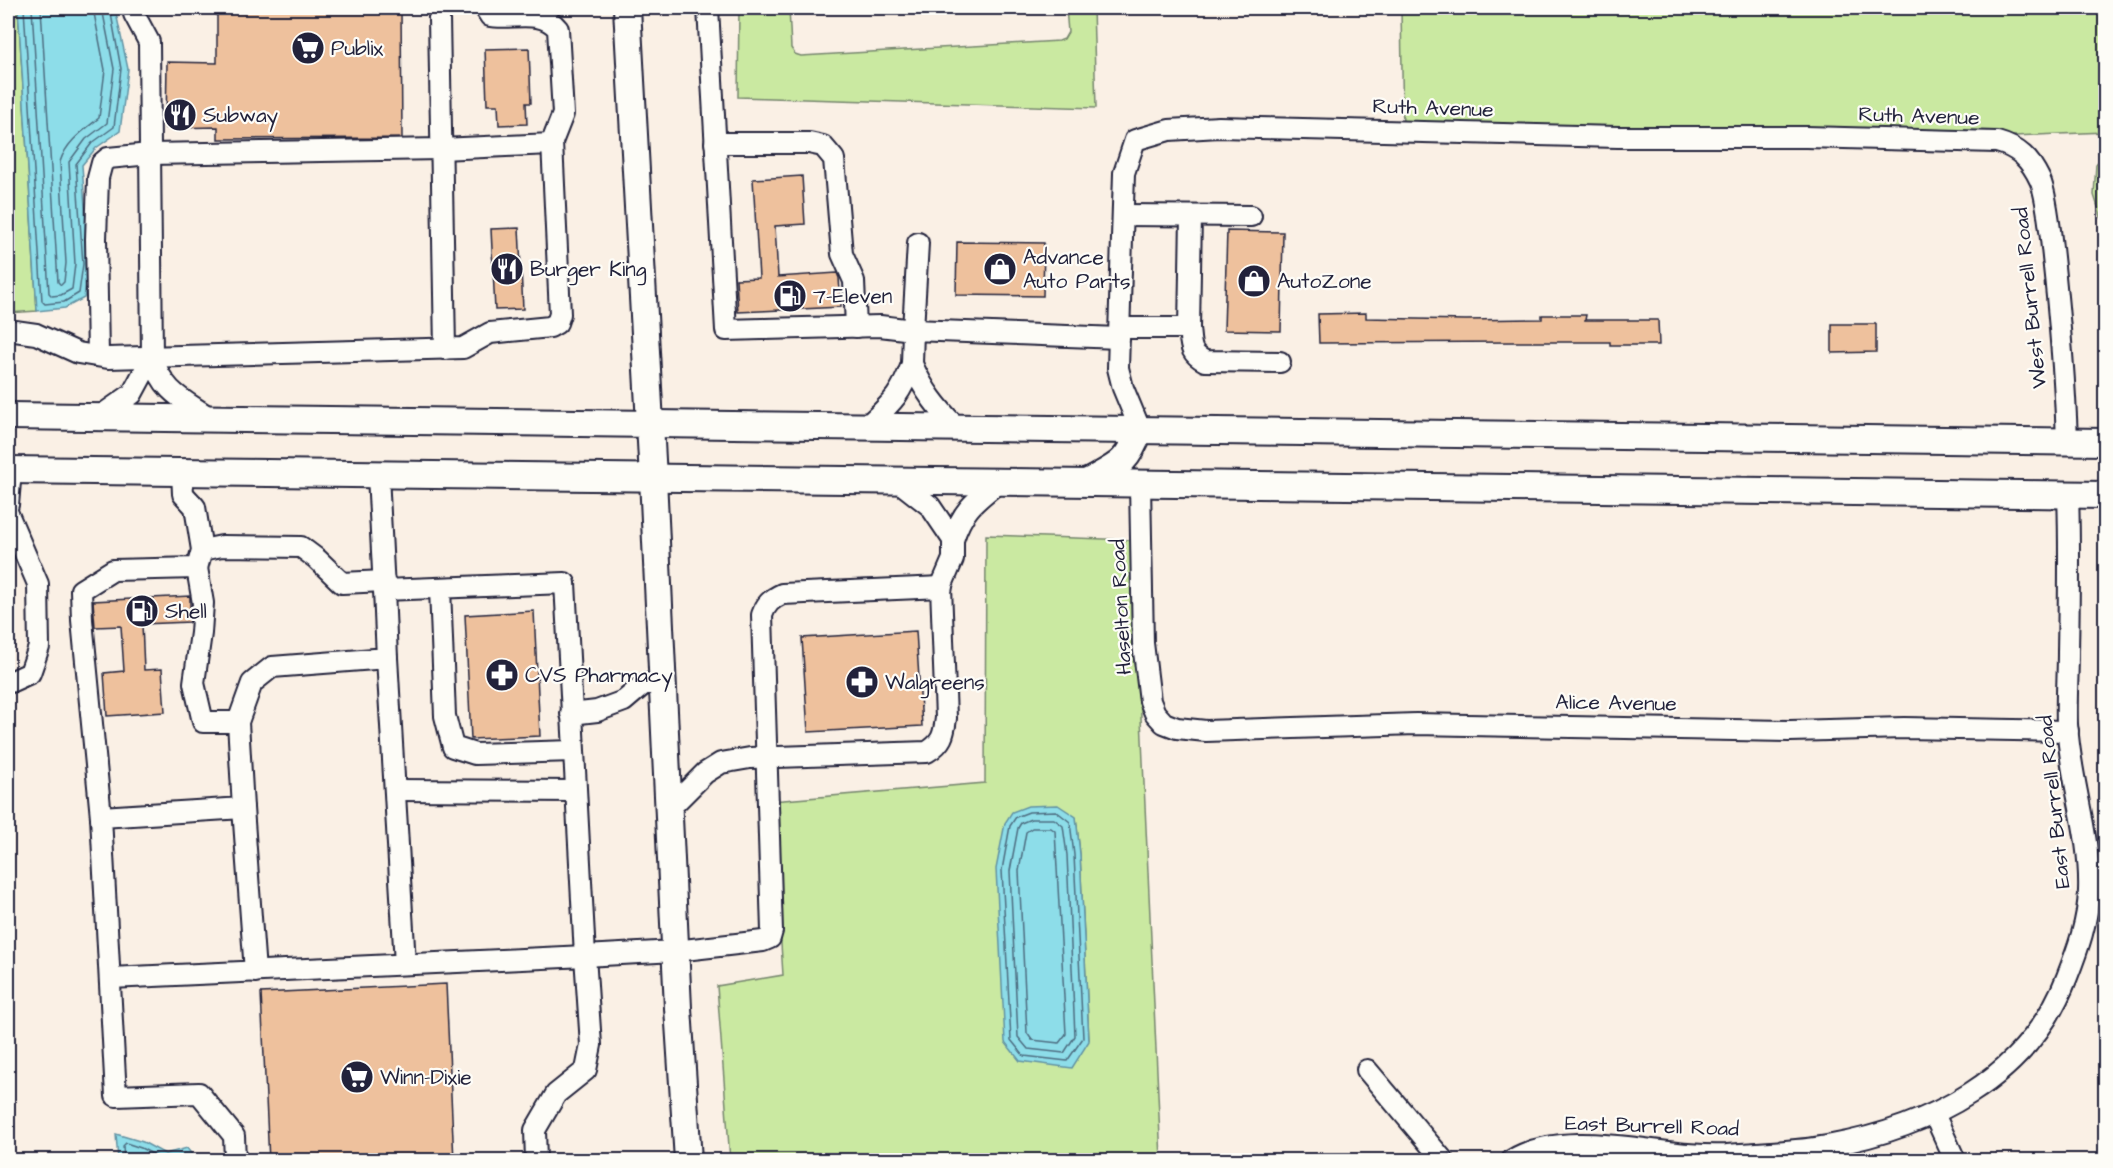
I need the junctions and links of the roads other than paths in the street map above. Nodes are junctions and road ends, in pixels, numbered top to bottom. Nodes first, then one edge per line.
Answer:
1 (134, 8) edge
2 (440, 8) edge
3 (485, 8) edge
4 (627, 8) edge
5 (708, 8) edge
6 (716, 143) junction
7 (552, 144) junction
8 (441, 149) junction
9 (150, 154) junction
10 (2023, 154) joint
11 (1123, 215) junction
12 (1191, 216) junction
13 (1251, 216) dead end
14 (918, 243) dead end
15 (856, 327) junction
16 (1189, 328) junction
17 (8, 330) edge
18 (913, 330) junction
19 (1120, 333) junction
20 (445, 349) junction
21 (98, 356) junction
22 (152, 357) junction
23 (1280, 362) dead end
24 (912, 364) junction
25 (99, 417) junction
26 (8, 418) edge
27 (210, 418) junction
28 (650, 423) junction
29 (867, 426) junction
30 (957, 427) junction
31 (1140, 429) junction
32 (2067, 442) junction
33 (2106, 442) edge
34 (9, 470) edge
35 (182, 472) junction
36 (378, 475) junction
37 (2106, 477) edge
38 (653, 478) junction
39 (898, 481) junction
40 (999, 482) junction
41 (1085, 483) junction
42 (1140, 484) junction
43 (1934, 493) junction
44 (2068, 495) junction
45 (2106, 495) edge
46 (8, 505) edge
47 (8, 514) edge
48 (953, 540) junction
49 (14, 546) edge
50 (199, 559) junction
51 (384, 586) junction
52 (942, 587) junction
53 (440, 588) junction
54 (387, 658) junction
55 (8, 683) edge
56 (662, 684) junction
57 (571, 714) junction
58 (238, 722) junction
59 (1164, 723) joint
60 (2068, 731) junction
61 (573, 751) junction
62 (766, 757) junction
63 (395, 790) junction
64 (575, 791) junction
65 (243, 808) junction
66 (668, 810) junction
67 (101, 817) junction
68 (675, 951) junction
69 (585, 956) junction
70 (405, 964) junction
71 (255, 972) junction
72 (110, 978) junction
73 (1367, 1070) dead end
74 (1934, 1114) junction
75 (235, 1161) edge
76 (536, 1161) edge
77 (688, 1161) edge
78 (1443, 1161) edge
79 (1512, 1161) edge
80 (1955, 1161) edge

1 - 9 street
2 - 8 street
3 - 7 street
4 - 28 main road
5 - 6 street
6 - 15 street
6 - 15 street
7 - 8 street
7 - 20 street
8 - 9 street
8 - 20 street
9 - 21 street
9 - 22 street
10 - 11 street, Ruth Avenue
10 - 32 street, West Burrell Road
11 - 12 street
11 - 19 street, Ruth Avenue
12 - 13 street
12 - 16 street
14 - 18 street
15 - 18 street
16 - 19 street
16 - 23 street
17 - 21 street
18 - 19 street
18 - 24 street
19 - 31 street, Ruth Avenue
20 - 22 street
21 - 22 street
22 - 25 street
22 - 27 street
24 - 29 street
24 - 30 street
25 - 26 main road
25 - 27 main road
27 - 28 main road
28 - 29 main road
28 - 38 main road
29 - 30 main road
30 - 31 main road
31 - 32 main road
31 - 41 main road
32 - 33 main road
34 - 35 main road
34 - 46 street
35 - 36 main road
35 - 50 street
36 - 38 main road
36 - 51 street
37 - 43 main road
38 - 39 main road
38 - 56 main road
39 - 40 main road
39 - 48 street
40 - 41 main road
40 - 48 street
41 - 42 main road
42 - 43 main road
42 - 59 street, Haselton Road
43 - 44 main road
44 - 45 main road
44 - 60 street, East Burrell Road
47 - 49 street
48 - 52 street
49 - 55 street
50 - 51 street
50 - 58 street
50 - 67 street
51 - 53 street
51 - 54 street
52 - 62 street
52 - 62 street
53 - 57 street
53 - 61 street
54 - 58 street
54 - 63 street
56 - 57 street
56 - 66 main road
57 - 61 street
58 - 65 street
59 - 60 street, Alice Avenue
60 - 74 street, East Burrell Road
61 - 64 street
62 - 66 street
62 - 68 street
63 - 64 street
63 - 70 street
64 - 69 street
65 - 67 street
65 - 71 street
66 - 68 main road
67 - 72 street
68 - 69 street
68 - 77 main road
69 - 70 street
69 - 76 street
70 - 71 street
71 - 72 street
72 - 75 street
73 - 78 street
74 - 79 street, East Burrell Road
74 - 80 street

